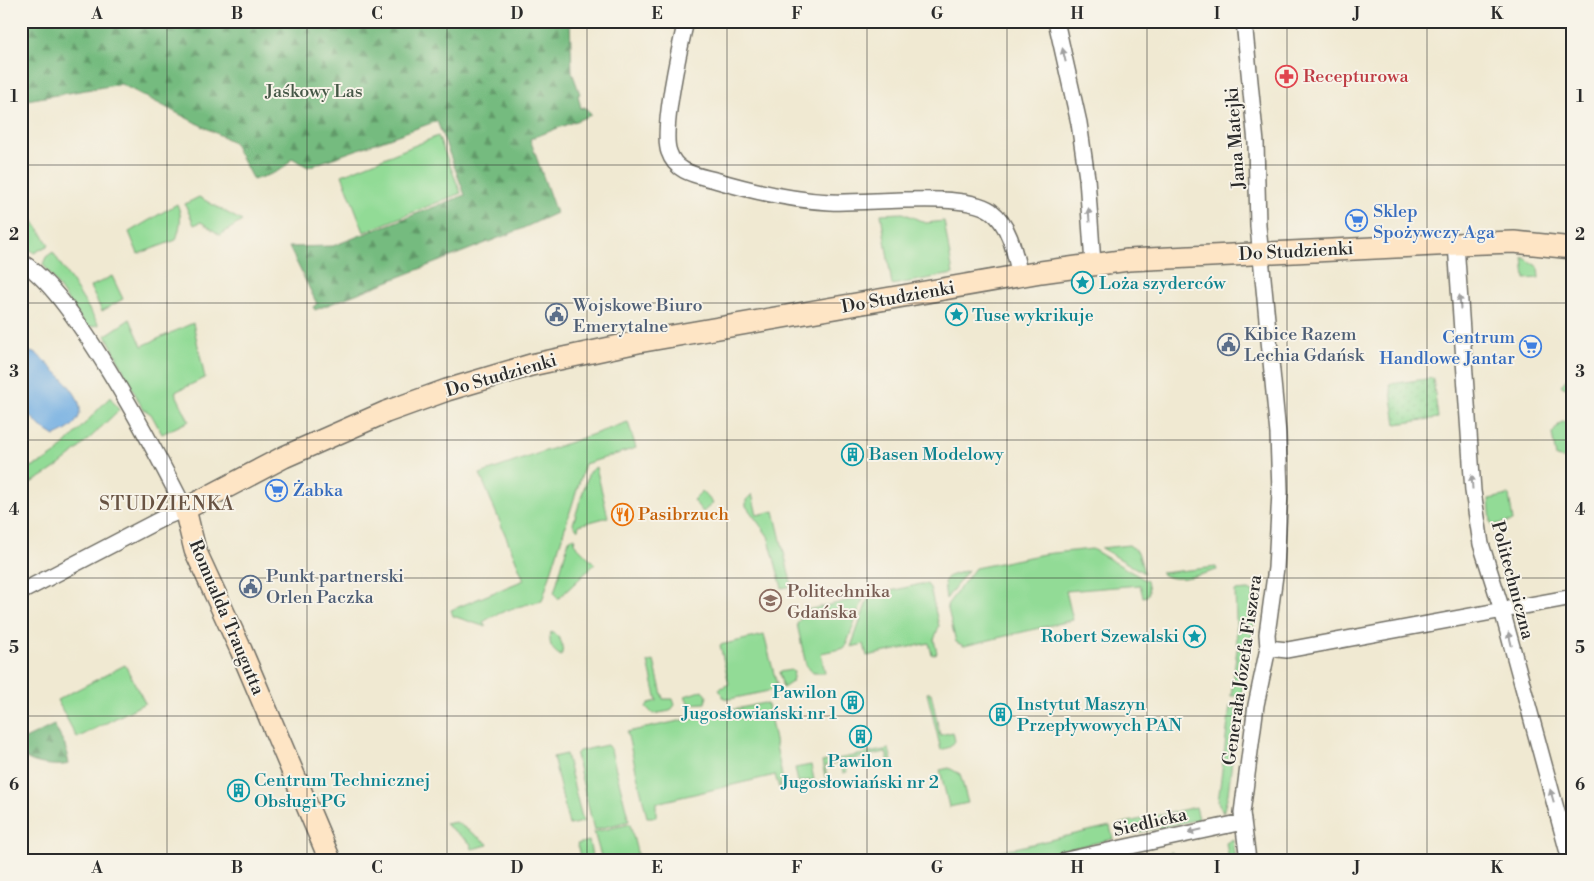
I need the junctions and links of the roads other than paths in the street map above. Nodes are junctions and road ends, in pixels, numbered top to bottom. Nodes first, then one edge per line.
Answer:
1 (686, 21) edge
2 (1056, 21) edge
3 (1244, 21) edge
4 (1456, 244) junction
5 (1573, 248) edge
6 (1260, 253) junction
7 (21, 262) edge
8 (1093, 264) junction
9 (1020, 276) junction
10 (185, 509) junction
11 (21, 592) edge
12 (1573, 597) edge
13 (1502, 610) junction
14 (1268, 648) junction
15 (1243, 822) junction
16 (330, 860) edge
17 (1066, 860) edge
18 (1248, 860) edge
19 (1570, 860) edge

1 - 9 street
8 -> 2 street
3 - 6 street, Jana Matejki
4 - 5 main road, Do Studzienki
4 - 6 main road, Do Studzienki
13 -> 4 street, Politechniczna
6 - 8 main road, Do Studzienki
6 - 14 street, Generała Józefa Fiszera
7 - 10 street, Romualda Traugutta
8 - 9 main road, Do Studzienki
9 - 10 main road, Do Studzienki
10 - 11 street, Do Studzienki
10 - 16 main road, Romualda Traugutta
12 - 13 street
13 - 14 street
19 -> 13 street, Politechniczna
14 - 15 street, Generała Józefa Fiszera
15 -> 17 street, Siedlicka
15 - 18 street, Generała Józefa Fiszera

